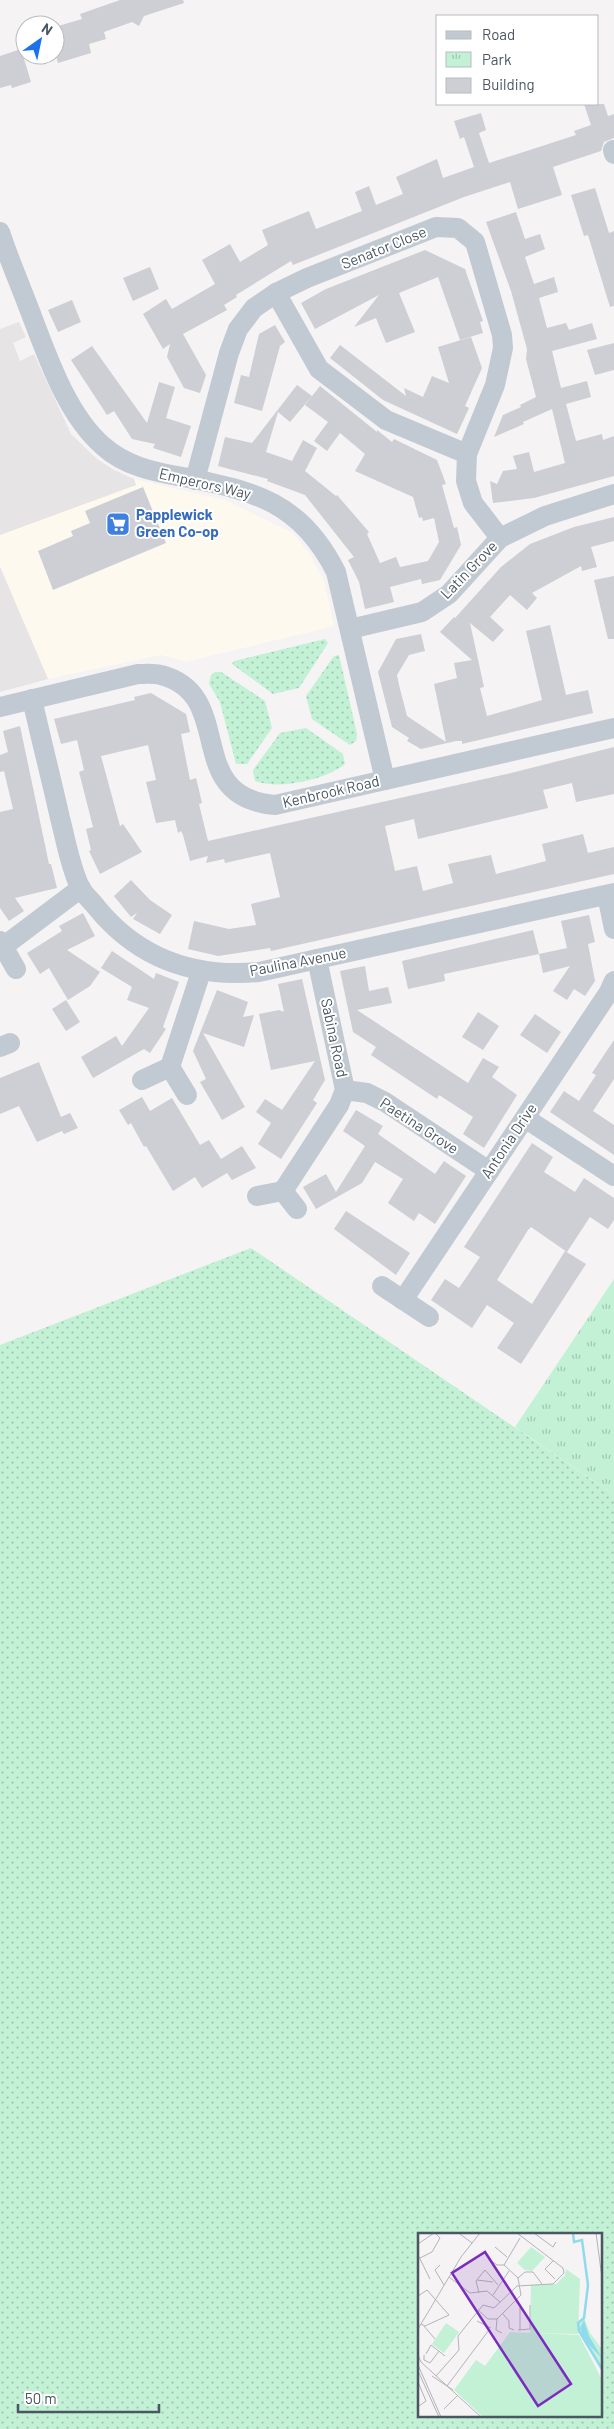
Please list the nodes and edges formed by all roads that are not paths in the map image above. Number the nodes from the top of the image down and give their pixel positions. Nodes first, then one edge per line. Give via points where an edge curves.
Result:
1 (0, 232) edge
2 (276, 293) junction
3 (467, 454) junction
4 (195, 480) junction
5 (614, 494) edge
6 (500, 538) junction
7 (350, 629) junction
8 (32, 699) junction
9 (0, 707) edge
10 (614, 728) edge
11 (386, 780) junction
12 (81, 888) junction
13 (610, 894) edge
14 (614, 930) edge
15 (2, 944) edge
16 (317, 959) junction
17 (16, 969) dead end
18 (201, 972) junction
19 (614, 981) edge
20 (170, 1067) junction
21 (142, 1080) dead end
22 (345, 1090) junction
23 (187, 1095) dead end
24 (525, 1118) junction
25 (489, 1171) junction
26 (614, 1176) edge
27 (283, 1190) junction
28 (258, 1196) dead end
29 (297, 1209) dead end
30 (382, 1286) dead end
31 (403, 1300) junction
32 (429, 1317) dead end

1 - 4 street, Emperors Way via 72,409 88,432 117,457 138,467
2 - 3 street via 319,369 386,420
2 - 3 street, Senator Close via 436,227 458,228 475,242 503,348 495,385
2 - 4 street, Senator Close via 254,308 238,329
3 - 6 street, Senator Close via 466,481 474,503
4 - 7 street, Emperors Way via 242,489 276,504 308,528 336,572
5 - 6 street, Latin Grove via 545,516
6 - 7 street, Latin Grove via 449,594 422,612
7 - 11 street, Emperors Way
8 - 9 street, Kenbrook Road
8 - 11 street, Kenbrook Road via 138,674 160,675 184,685 202,706 219,771 225,781 244,797 275,805
8 - 12 street, Paulina Avenue via 69,855
10 - 11 street, Kenbrook Road
12 - 15 street
12 - 18 street, Paulina Avenue via 113,927 142,949
13 - 14 street
13 - 16 street, Paulina Avenue
15 - 17 street
16 - 18 street, Paulina Avenue via 259,972
16 - 22 street, Sabina Road
18 - 20 street
19 - 24 street, Antonia Drive
20 - 21 street
20 - 23 street
22 - 25 street, Paetina Grove via 367,1093 385,1102
22 - 27 street, Sabina Road via 339,1105
24 - 25 street, Antonia Drive
24 - 26 street
25 - 31 street, Antonia Drive
27 - 28 street
27 - 29 street
30 - 31 street
31 - 32 street

